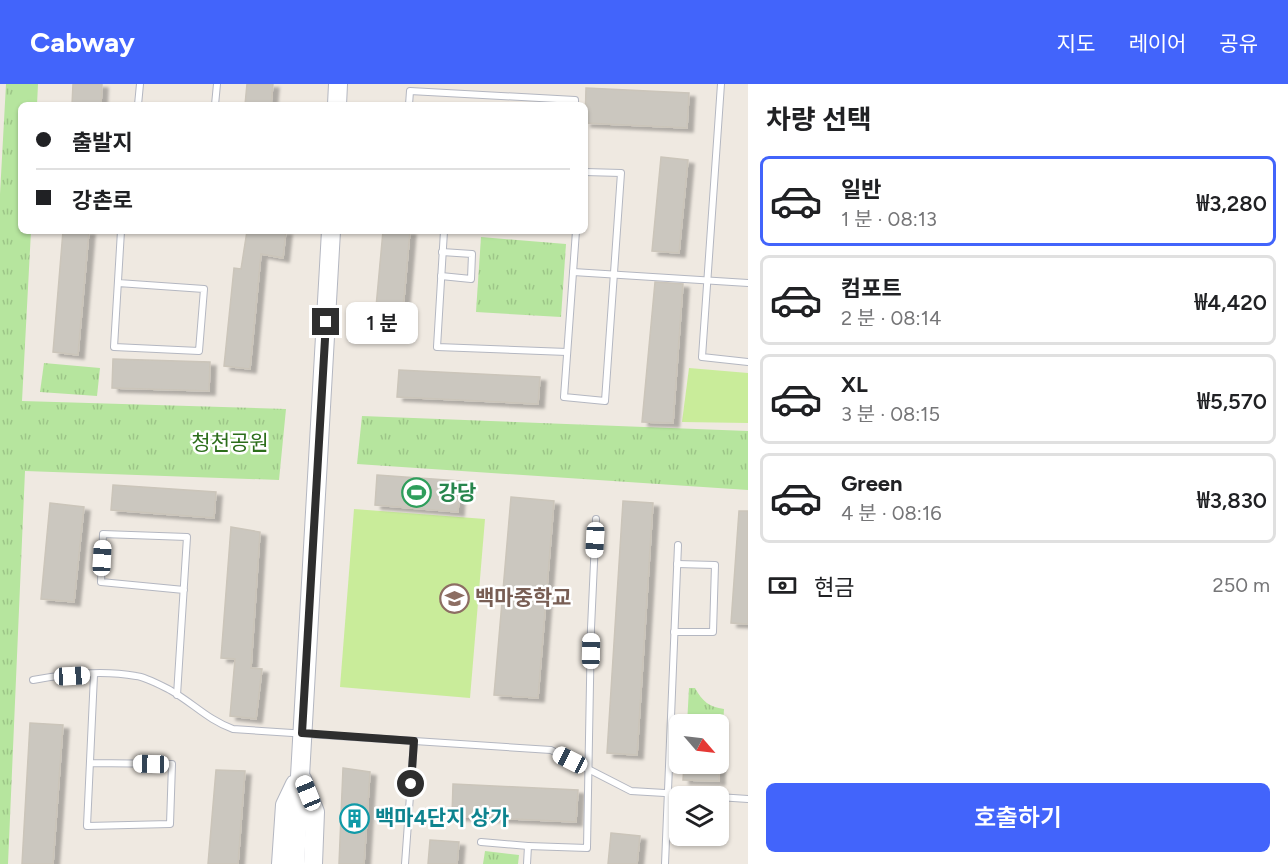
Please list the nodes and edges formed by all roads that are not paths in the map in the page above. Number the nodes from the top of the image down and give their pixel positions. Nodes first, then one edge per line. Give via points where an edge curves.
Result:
1 (140, 84) edge
2 (217, 84) edge
3 (338, 84) edge
4 (721, 84) edge
5 (138, 102) edge
6 (215, 102) edge
7 (337, 102) edge
8 (408, 102) edge
9 (575, 102) edge
10 (588, 172) edge
11 (121, 234) edge
12 (331, 234) edge
13 (444, 234) edge
14 (576, 234) edge
15 (442, 252) junction
16 (573, 272) junction
17 (614, 274) junction
18 (441, 276) junction
19 (708, 280) junction
20 (118, 283) junction
21 (748, 283) edge
22 (567, 352) junction
23 (748, 362) edge
24 (596, 519) dead end
25 (678, 545) dead end
26 (677, 564) junction
27 (184, 590) junction
28 (674, 632) junction
29 (94, 675) junction
30 (33, 680) dead end
31 (177, 695) junction
32 (302, 733) junction
33 (414, 741) junction
34 (91, 763) junction
35 (589, 770) junction
36 (300, 774) junction
37 (668, 793) junction
38 (729, 798) edge
39 (748, 799) edge
40 (482, 842) dead end
41 (528, 846) junction
42 (281, 864) edge
43 (295, 864) edge
44 (313, 864) edge
45 (405, 864) edge
46 (527, 864) edge
47 (665, 864) edge

1 - 5 lane
2 - 6 lane
3 - 7 main road
4 - 19 lane
8 - 9 lane via 410,91
10 - 17 lane via 621,173
11 - 20 lane
12 - 32 main road
13 - 15 lane
14 - 16 lane
15 - 18 lane
15 - 18 lane via 472,254 472,271 471,279
16 - 17 lane
16 - 22 lane
17 - 19 lane
17 - 22 lane via 605,401 564,397
18 - 22 lane via 436,347
19 - 21 lane
19 - 23 lane via 702,357
20 - 20 lane via 114,347 199,351 204,289
24 - 35 lane
25 - 26 lane
26 - 28 lane
26 - 28 lane via 715,566 713,632
27 - 27 lane via 187,537 103,534 101,582
27 - 31 lane
28 - 37 lane
29 - 30 lane
29 - 31 lane via 138,676
29 - 34 lane
31 - 32 lane via 217,723 233,729
32 - 33 lane
32 - 36 main road
33 - 35 lane via 551,750
33 - 45 lane
34 - 34 lane via 87,826 170,824 172,764
35 - 37 lane via 631,791
35 - 41 lane via 587,848
36 - 42 main road via 285,805
36 - 43 main road
36 - 44 main road via 315,812
37 - 47 lane
38 - 39 lane
40 - 41 lane
41 - 46 lane

